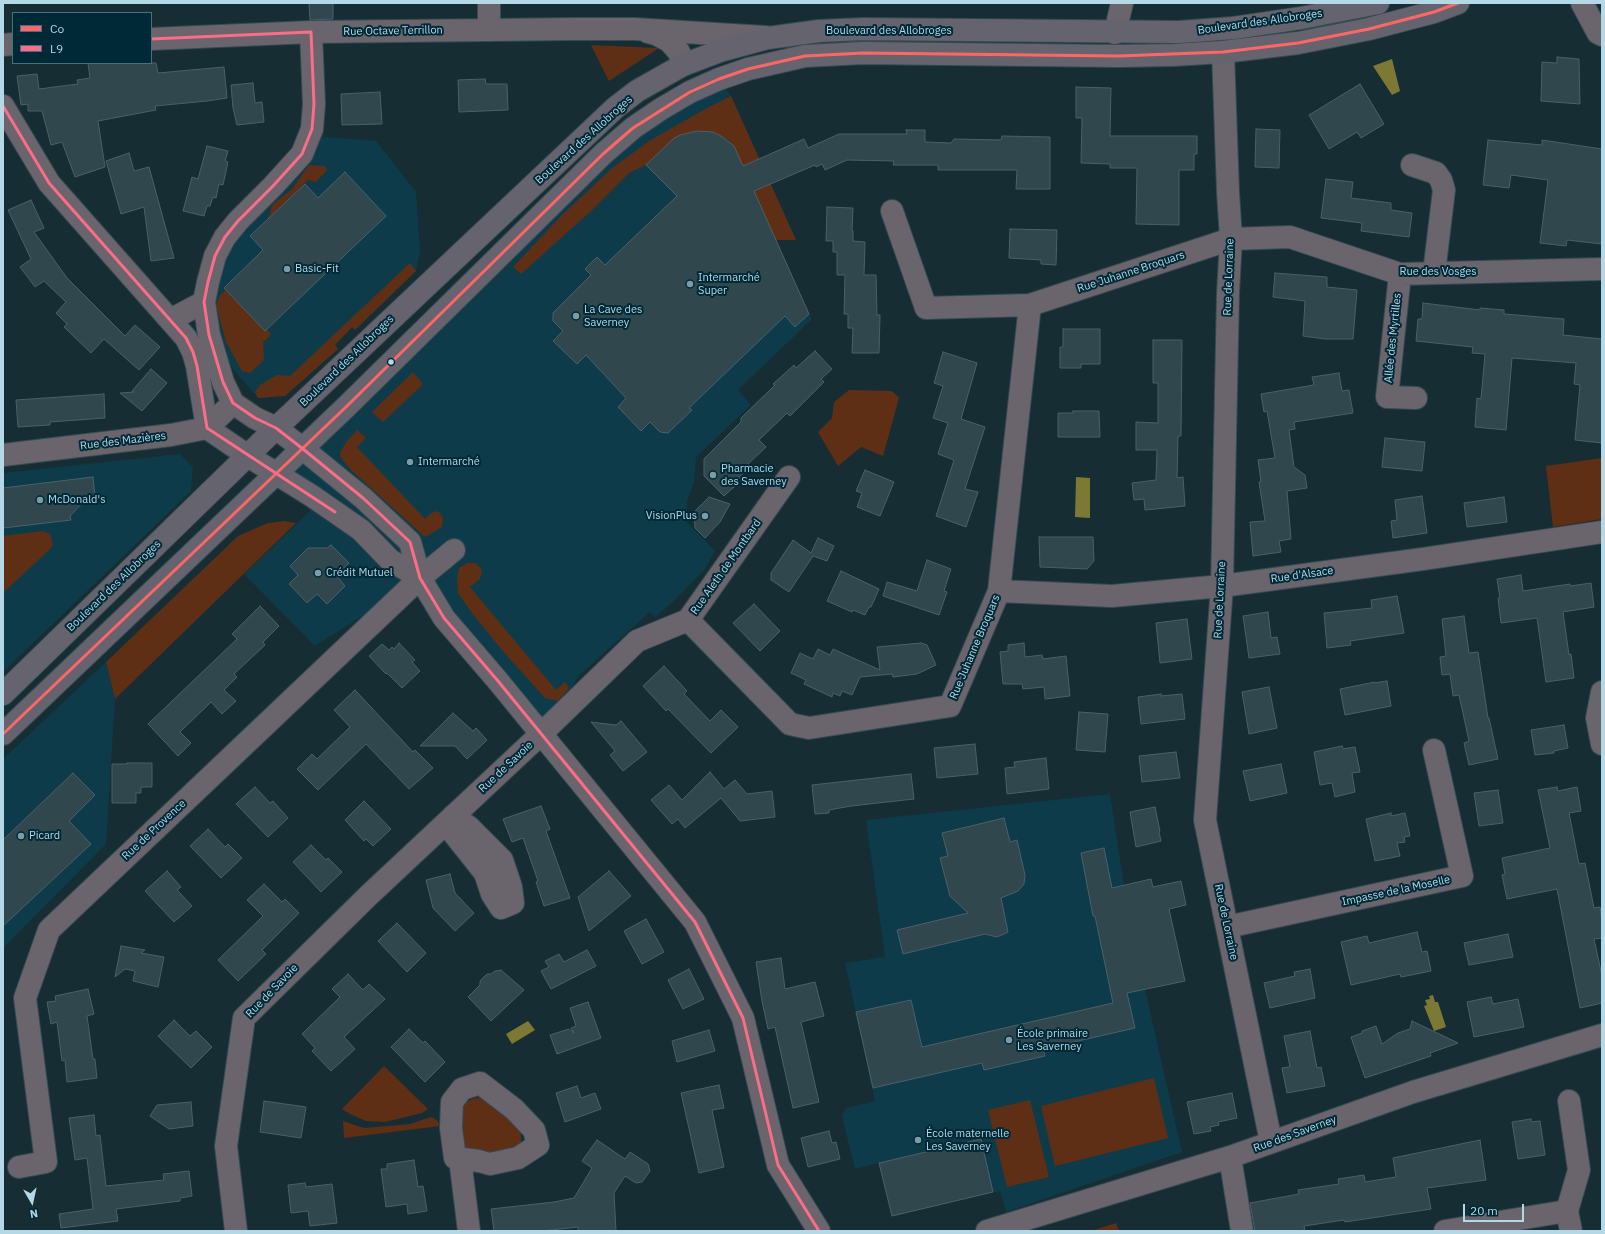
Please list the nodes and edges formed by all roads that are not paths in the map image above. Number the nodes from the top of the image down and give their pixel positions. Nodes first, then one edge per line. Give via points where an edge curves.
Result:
1 (489, 3) edge
2 (1122, 3) edge
3 (1378, 3) edge
4 (1458, 3) edge
5 (1582, 3) edge
6 (490, 29) junction
7 (635, 29) junction
8 (311, 32) junction
9 (1115, 32) junction
10 (1602, 35) edge
11 (768, 38) junction
12 (152, 39) edge
13 (1223, 52) junction
14 (683, 65) junction
15 (3, 106) edge
16 (1412, 165) dead end
17 (892, 211) dead end
18 (1231, 239) junction
19 (1602, 269) edge
20 (1434, 273) junction
21 (1400, 274) junction
22 (204, 302) junction
23 (1030, 306) junction
24 (170, 320) junction
25 (1416, 398) dead end
26 (233, 403) junction
27 (207, 428) junction
28 (276, 428) junction
29 (303, 449) junction
30 (3, 455) edge
31 (248, 456) junction
32 (276, 473) junction
33 (789, 477) dead end
34 (1602, 532) edge
35 (454, 550) dead end
36 (420, 578) junction
37 (1222, 586) junction
38 (999, 591) junction
39 (688, 620) junction
40 (1602, 692) edge
41 (3, 694) edge
42 (3, 734) edge
43 (541, 734) junction
44 (1602, 744) edge
45 (1434, 750) dead end
46 (1227, 927) junction
47 (1602, 1035) edge
48 (1569, 1101) dead end
49 (1271, 1142) junction
50 (1230, 1157) junction
51 (460, 1159) dead end
52 (19, 1167) dead end
53 (1569, 1221) edge
54 (236, 1231) edge
55 (469, 1231) edge
56 (819, 1231) edge
57 (987, 1231) edge
58 (1242, 1231) edge
59 (1445, 1231) edge

1 - 6 street
2 - 9 street
3 - 9 main road, Boulevard des Allobroges via 1233,28 1179,32
4 - 13 main road, Boulevard des Allobroges via 1369,29 1298,43
5 - 10 street via 1598,33
6 - 7 street, Rue Octave Terrillon
6 - 8 street, Rue Octave Terrillon
7 - 11 street, Rue Octave Terrillon
7 - 14 street, Rue Octave Terrillon via 656,34 669,41 678,52
8 - 12 street, Rue Octave Terrillon
8 - 22 street via 314,104 312,129 302,154 225,237 215,256
9 - 11 main road, Boulevard des Allobroges via 863,29 820,31
11 - 14 main road, Boulevard des Allobroges via 720,51
13 - 18 street, Rue de Lorraine
13 - 29 main road, Boulevard des Allobroges via 1119,56 836,54 805,56 775,62 719,79 661,109 633,128 603,154
14 - 28 main road, Boulevard des Allobroges via 637,91 615,108
15 - 24 street via 49,183
16 - 20 street via 1436,173 1444,190
17 - 23 street, Rue Juhanne Broquars via 926,308
18 - 21 street, Rue des Vosges via 1290,237
18 - 23 street, Rue Juhanne Broquars
18 - 37 street, Rue de Lorraine
19 - 20 street, Rue des Vosges
20 - 21 street, Rue des Vosges
21 - 25 street, Allée des Myrtilles via 1387,397
22 - 24 street
22 - 26 street via 209,335 223,382
23 - 38 street, Rue Juhanne Broquars
24 - 27 street via 186,338 193,352
26 - 27 street
26 - 28 street
27 - 30 street, Rue des Mazières via 171,435
27 - 31 street
28 - 29 street
28 - 31 main road, Boulevard des Allobroges
29 - 32 main road, Boulevard des Allobroges
29 - 36 street via 363,498 410,542
31 - 32 street
31 - 41 main road, Boulevard des Allobroges
32 - 36 street via 361,530 390,560
32 - 42 main road, Boulevard des Allobroges
33 - 39 street, Rue Aleth de Montbard
34 - 37 street, Rue d'Alsace
35 - 36 street, Rue de Provence
36 - 43 street via 444,618
36 - 52 street, Rue de Provence via 49,930 25,998 46,1162
37 - 38 street, Rue d'Alsace via 1112,596
37 - 46 street, Rue de Lorraine via 1205,820
38 - 39 street, Rue Juhanne Broquars via 950,706 810,728 790,724 782,718
39 - 43 street, Rue Aleth de Montbard via 637,641
40 - 44 street via 1597,718
43 - 54 street, Rue de Savoie via 351,912 244,1018 226,1146
43 - 56 street via 695,922 743,1018 778,1165
45 - 46 street, Impasse de la Moselle via 1462,876
46 - 49 street, Rue de Lorraine
47 - 49 street, Rue des Saverney via 1413,1092
48 - 53 street via 1579,1170
49 - 50 street, Rue des Saverney
50 - 57 street, Rue des Saverney
50 - 58 street
51 - 55 street
53 - 59 street

